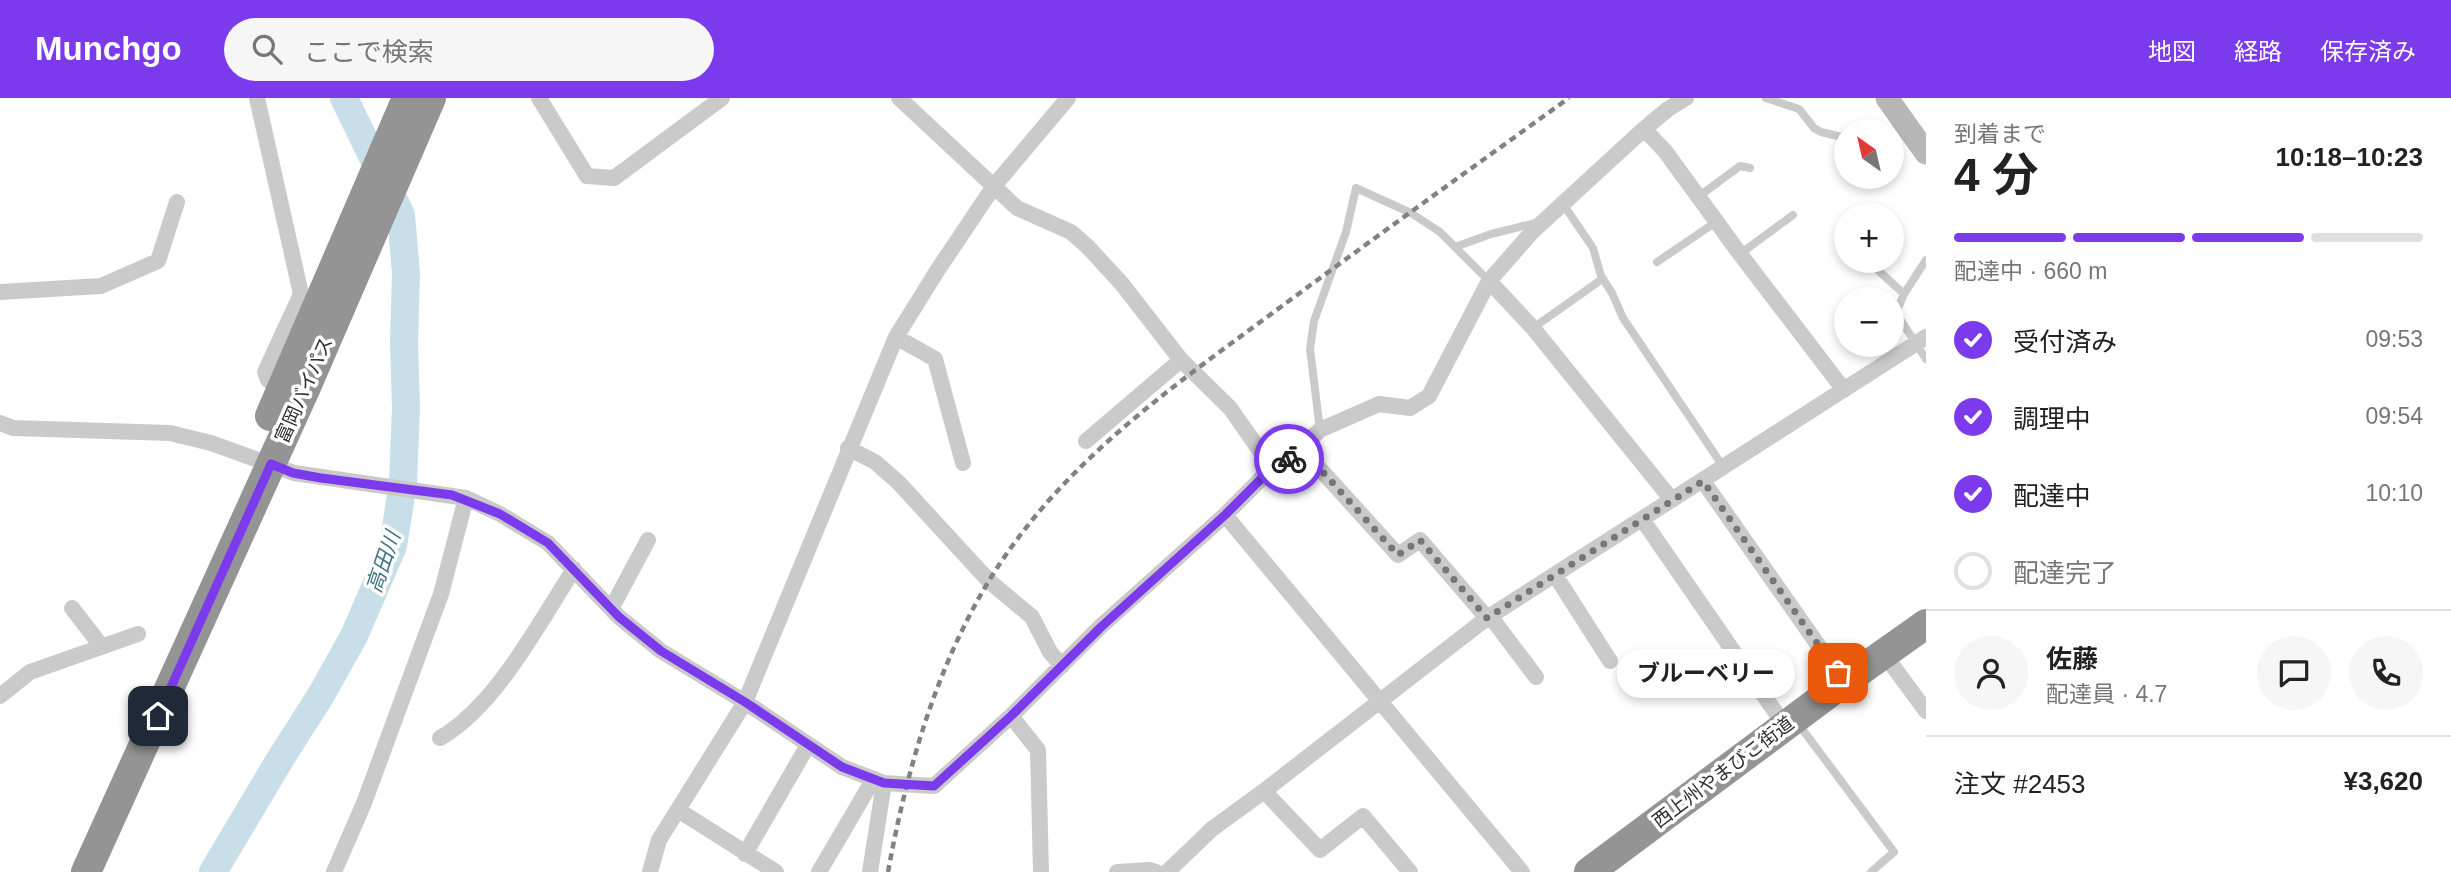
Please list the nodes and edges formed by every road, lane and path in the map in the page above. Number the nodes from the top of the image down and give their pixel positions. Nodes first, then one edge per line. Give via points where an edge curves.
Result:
1 (257, 98) edge
2 (539, 98) edge
3 (722, 98) edge
4 (899, 98) edge
5 (1068, 98) edge
6 (1686, 98) edge
7 (1766, 98) edge
8 (1887, 98) edge
9 (414, 99) edge
10 (1644, 130) junction
11 (1834, 135) edge
12 (1926, 153) edge
13 (1750, 168) dead end
14 (994, 186) junction
15 (1698, 197) junction
16 (177, 202) dead end
17 (1563, 204) junction
18 (1793, 215) dead end
19 (1545, 221) junction
20 (1716, 222) junction
21 (1455, 247) junction
22 (1740, 254) junction
23 (1926, 260) edge
24 (1657, 262) dead end
25 (1881, 273) edge
26 (1489, 281) junction
27 (1598, 282) dead end
28 (1896, 287) edge
29 (0, 292) edge
30 (1904, 294) edge
31 (1904, 322) edge
32 (1533, 328) junction
33 (896, 337) junction
34 (1921, 340) edge
35 (1926, 359) edge
36 (1181, 360) junction
37 (291, 385) junction
38 (1843, 390) junction
39 (0, 423) edge
40 (1320, 430) junction
41 (1086, 441) dead end
42 (848, 448) junction
43 (1301, 448) junction
44 (261, 460) junction
45 (964, 463) dead end
46 (1272, 468) junction
47 (1724, 468) junction
48 (1703, 481) junction
49 (459, 497) junction
50 (1672, 500) junction
51 (1225, 515) junction
52 (1642, 519) junction
53 (648, 540) dead end
54 (573, 569) junction
55 (1555, 575) junction
56 (72, 608) dead end
57 (611, 609) junction
58 (1489, 617) junction
59 (1926, 624) edge
60 (138, 634) dead end
61 (102, 647) junction
62 (1884, 654) junction
63 (1610, 660) dead end
64 (1062, 666) junction
65 (1536, 677) dead end
66 (1844, 682) junction
67 (0, 696) edge
68 (1380, 701) junction
69 (745, 702) junction
70 (1926, 711) edge
71 (1011, 716) junction
72 (1790, 722) junction
73 (440, 738) dead end
74 (808, 745) junction
75 (879, 781) junction
76 (1264, 791) junction
77 (678, 810) junction
78 (745, 854) junction
79 (1127, 871) edge
80 (66, 872) edge
81 (86, 872) edge
82 (334, 872) edge
83 (650, 872) edge
84 (776, 872) edge
85 (818, 872) edge
86 (870, 872) edge
87 (1041, 872) edge
88 (1156, 872) edge
89 (1167, 872) edge
90 (1410, 872) edge
91 (1522, 872) edge
92 (1589, 872) edge
93 (1871, 872) edge

1 - 37 street via 301,294 265,372 268,380
2 - 3 street via 587,176 614,178
4 - 14 street
5 - 14 street
6 - 10 street
7 - 11 lane via 1799,109 1814,128
8 - 12 main road
9 - 37 highway, 富岡バイパス
9 - 37 highway, 富岡バイパス via 414,136
10 - 15 street
10 - 17 street
13 - 15 lane via 1740,166
14 - 33 street
14 - 36 street via 1017,208 1071,232 1122,284
15 - 20 street
16 - 29 street via 158,261 101,286
17 - 19 street
17 - 47 lane via 1593,248 1601,276 1623,318
18 - 22 lane
19 - 21 lane
19 - 26 street
20 - 22 street
20 - 24 lane
21 - 26 lane
21 - 40 lane via 1410,213 1356,188 1346,232 1314,321 1310,349
22 - 38 street
23 - 30 lane
25 - 28 lane
26 - 32 street
26 - 40 street via 1429,396 1409,408 1379,404
27 - 32 lane
31 - 34 lane
32 - 50 street
33 - 42 street
33 - 45 street via 935,359
34 - 35 lane
34 - 38 street
36 - 41 street
36 - 46 street via 1230,408
37 - 44 highway, 富岡バイパス
38 - 47 street
39 - 44 street via 13,428 170,433
40 - 43 street
42 - 64 street via 875,462 898,482 989,582 1032,617
42 - 69 street
43 - 46 street
43 - 58 street via 1398,555 1420,540
44 - 49 street via 293,473
44 - 80 highway, 富岡バイパス
44 - 81 highway, 富岡バイパス
46 - 51 street
47 - 48 street
48 - 50 street
48 - 66 street
49 - 54 street via 500,514 548,543
49 - 82 street via 441,594
50 - 52 street
51 - 64 street
51 - 68 street
52 - 55 street
52 - 72 street
53 - 57 street
54 - 57 street
54 - 73 street via 504,677 457,729
55 - 58 street
55 - 63 street
56 - 61 street
57 - 69 street via 661,651
58 - 65 street
58 - 68 street
59 - 62 highway, 西上州やまびこ街道
60 - 61 street
61 - 67 street via 30,672
62 - 66 highway, 西上州やまびこ街道
62 - 70 street
64 - 71 street
66 - 72 highway, 西上州やまびこ街道
68 - 76 street
68 - 91 street
69 - 74 street
69 - 77 street
71 - 75 street via 934,786
71 - 87 street via 1038,750
72 - 92 highway, 西上州やまびこ街道
72 - 93 lane via 1894,852
74 - 75 street via 842,767
74 - 78 street
75 - 85 street
75 - 86 street
76 - 89 street via 1212,829
76 - 90 street via 1320,850 1363,816
77 - 78 street
77 - 83 street via 660,840
78 - 84 street
79 - 88 street

